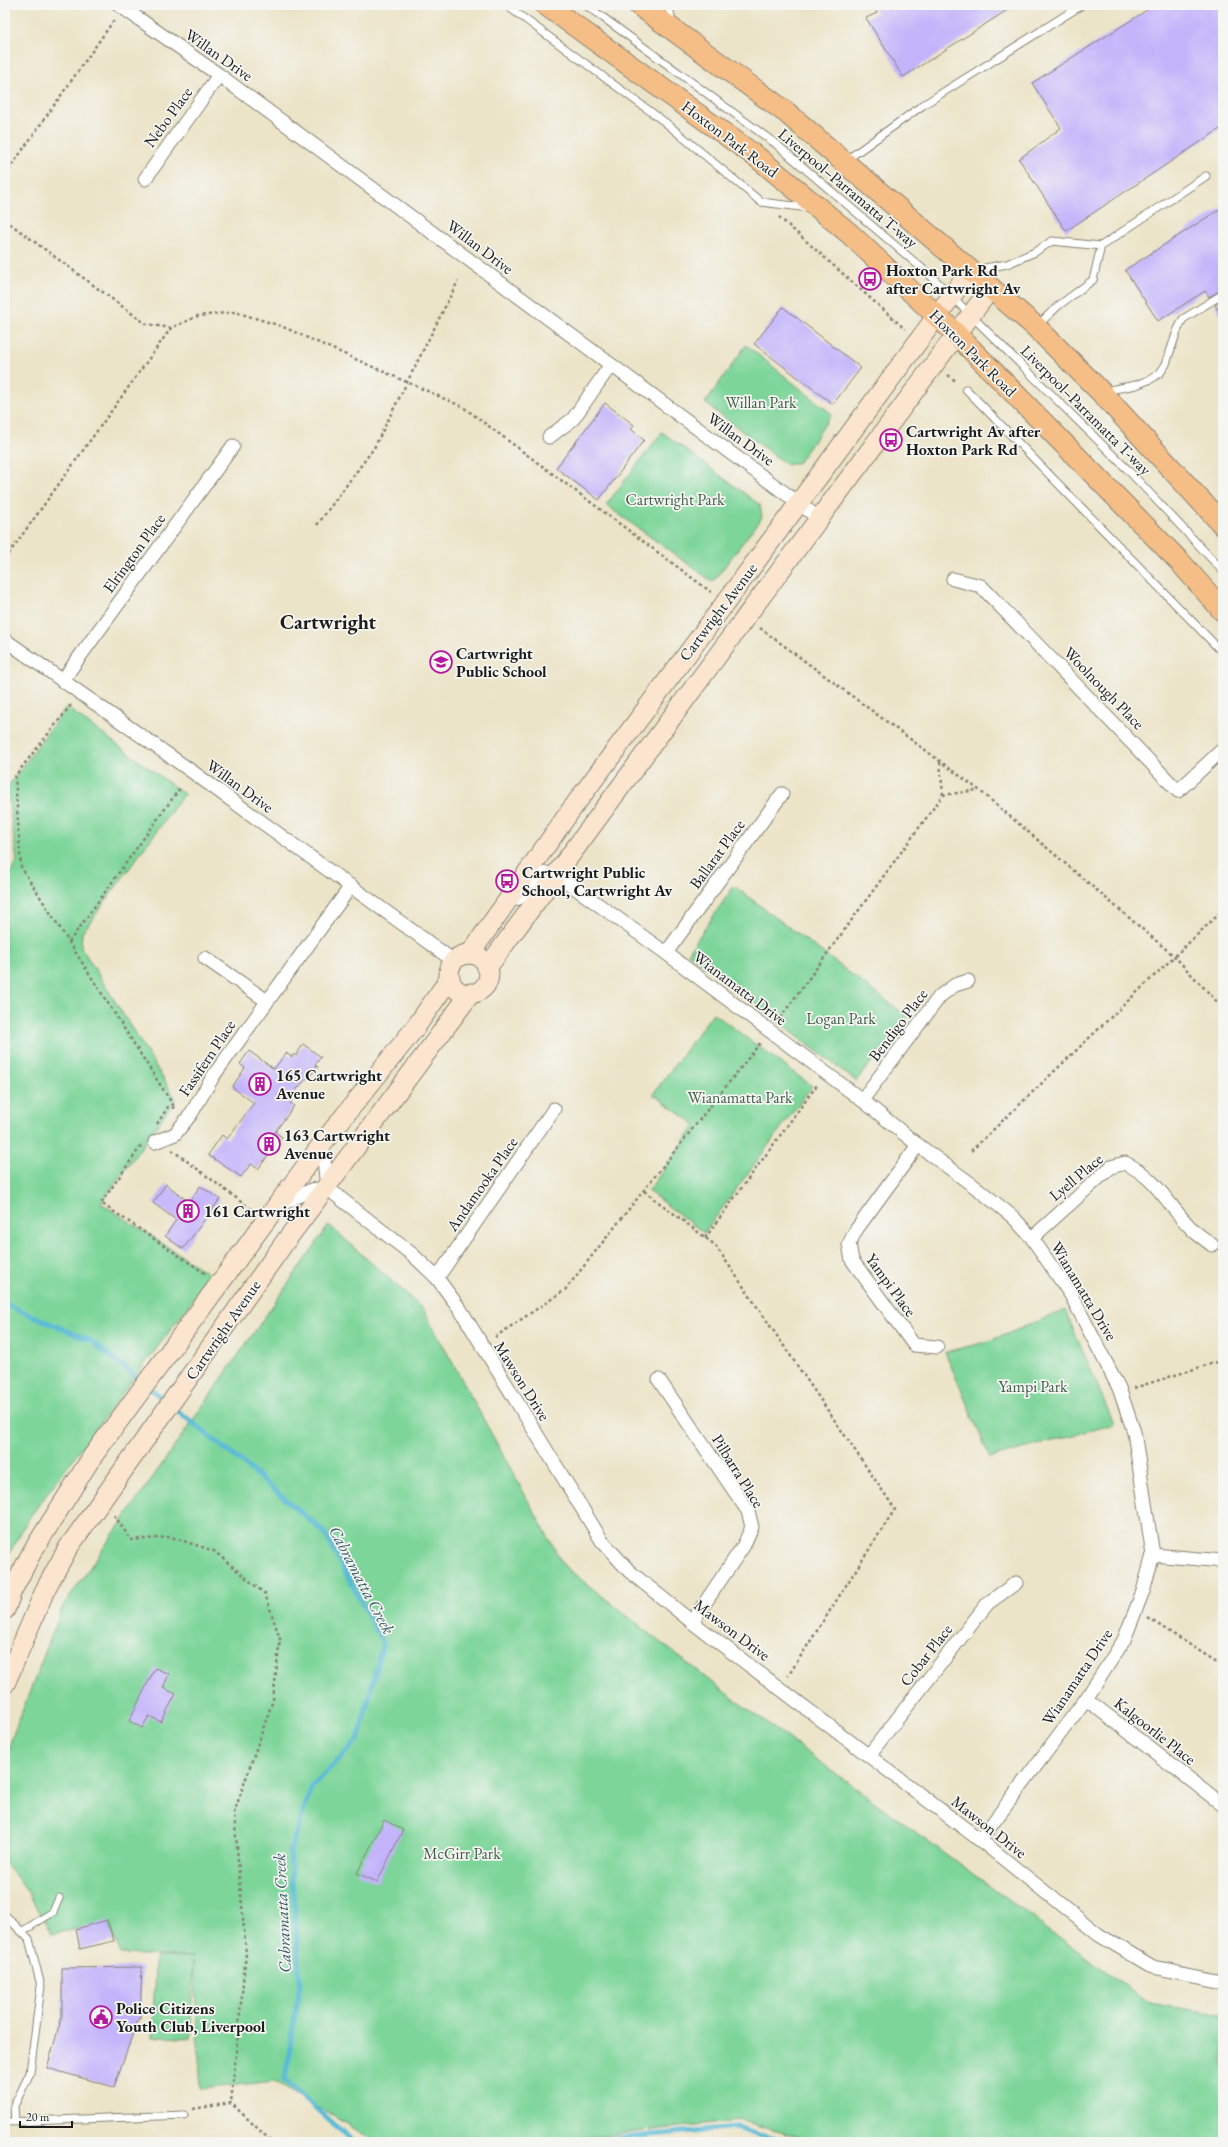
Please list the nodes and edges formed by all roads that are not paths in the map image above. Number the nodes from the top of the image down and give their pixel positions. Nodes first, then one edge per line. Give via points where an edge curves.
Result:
1 (506, 5) edge
2 (546, 5) edge
3 (586, 5) edge
4 (639, 5) edge
5 (668, 5) edge
6 (1082, 5) edge
7 (121, 6) edge
8 (675, 31) junction
9 (219, 75) junction
10 (844, 163) junction
11 (1206, 176) dead end
12 (145, 179) dead end
13 (821, 210) junction
14 (1101, 246) junction
15 (970, 271) junction
16 (991, 288) junction
17 (1223, 294) edge
18 (950, 295) junction
19 (971, 314) junction
20 (936, 316) junction
21 (1036, 327) junction
22 (956, 334) junction
23 (610, 366) junction
24 (966, 389) dead end
25 (1100, 391) junction
26 (549, 437) dead end
27 (233, 446) dead end
28 (799, 503) junction
29 (820, 519) junction
30 (1223, 525) edge
31 (1223, 571) edge
32 (953, 579) dead end
33 (1223, 611) edge
34 (7, 646) edge
35 (1223, 653) edge
36 (62, 681) junction
37 (1223, 749) edge
38 (782, 794) dead end
39 (557, 875) junction
40 (351, 886) junction
41 (508, 901) junction
42 (666, 953) junction
43 (205, 958) dead end
44 (458, 964) junction
45 (488, 968) junction
46 (968, 981) dead end
47 (471, 993) junction
48 (266, 1001) junction
49 (862, 1100) junction
50 (554, 1109) dead end
51 (325, 1140) junction
52 (152, 1142) road end
53 (918, 1145) junction
54 (326, 1188) junction
55 (278, 1206) junction
56 (1032, 1238) junction
57 (1212, 1245) dead end
58 (437, 1278) junction
59 (937, 1347) dead end
60 (659, 1380) dead end
61 (1153, 1555) junction
62 (1223, 1561) edge
63 (1016, 1583) dead end
64 (5, 1610) edge
65 (692, 1622) junction
66 (5, 1684) edge
67 (1086, 1699) junction
68 (868, 1755) junction
69 (1223, 1805) edge
70 (980, 1840) junction
71 (59, 1898) dead end
72 (5, 1915) edge
73 (23, 1931) junction
74 (1223, 1981) edge
75 (184, 2115) road end
76 (5, 2122) edge
77 (15, 2122) junction

1 - 13 lane via 666,123 761,202
2 - 13 main road, Hoxton Park Road via 758,158
3 - 18 lane, Liverpool–Parramatta T-way via 776,144
4 - 8 main road
5 - 8 lane
6 - 10 lane via 923,105
7 - 9 street, Willan Drive
8 - 10 main road via 787,113
9 - 12 street, Nebo Place
9 - 23 street, Willan Drive
10 - 15 main road
11 - 14 lane
13 - 20 main road, Hoxton Park Road via 850,234
14 - 15 lane via 1052,241 1035,252 1007,264
14 - 21 lane via 1093,280 1058,306
15 - 16 main road
15 - 18 street, Cartwright Avenue
16 - 19 street, Cartwright Avenue
16 - 21 main road
17 - 25 lane via 1183,319 1160,373 1136,385
18 - 19 lane, Liverpool–Parramatta T-way
18 - 20 street, Cartwright Avenue
19 - 22 street, Cartwright Avenue
19 - 31 lane, Liverpool–Parramatta T-way via 1127,469
20 - 22 main road, Hoxton Park Road
20 - 28 street, Cartwright Avenue
21 - 25 main road
22 - 29 street, Cartwright Avenue
22 - 33 main road, Hoxton Park Road via 1180,562
23 - 26 street via 573,419
23 - 28 street, Willan Drive
24 - 35 lane
25 - 30 main road
27 - 36 street, Elrington Place
28 - 29 street, Willan Drive
28 - 41 street, Cartwright Avenue, bridge via 734,591 717,602
29 - 39 street, Cartwright Avenue via 749,620
32 - 37 street, Woolnough Place via 981,586 1178,791
34 - 36 street, Willan Drive
36 - 40 street, Willan Drive
38 - 42 street, Ballarat Place
39 - 41 street via 541,875 518,898
39 - 42 street, Wianamatta Drive
39 - 45 street, Cartwright Avenue
40 - 44 street, Willan Drive
40 - 48 street, Fassifern Place
41 - 44 street, Cartwright Avenue
42 - 49 street, Wianamatta Drive
43 - 48 street
44 - 45 street via 482,959
44 - 47 street via 454,987 459,991
44 - 51 street, Cartwright Avenue via 415,1028
45 - 47 street via 486,984 481,990
46 - 49 street, Bendigo Place via 955,985 940,996
47 - 54 street, Cartwright Avenue
48 - 52 street, Fassifern Place via 175,1134
49 - 53 street, Wianamatta Drive
50 - 58 street, Andamooka Place
51 - 54 street via 323,1149
51 - 55 street, Cartwright Avenue
53 - 56 street, Wianamatta Drive via 978,1189 1013,1218
53 - 59 street, Yampi Place via 856,1230 849,1244 852,1260 914,1346
54 - 55 street via 311,1190
54 - 58 street, Mawson Drive via 414,1255
54 - 66 street, Cartwright Avenue via 68,1548 46,1588
55 - 64 street, Cartwright Avenue via 210,1286 92,1457 32,1552
56 - 57 street, Lyell Place via 1111,1167 1125,1163 1140,1169 1163,1193 1190,1228
56 - 61 street, Wianamatta Drive via 1071,1295 1120,1393 1134,1432
58 - 65 street, Mawson Drive via 460,1309 602,1541 629,1571
60 - 65 street, Pilbarra Place via 748,1511 752,1527 744,1544
61 - 62 street
61 - 67 street, Wianamatta Drive via 1124,1640
63 - 68 street, Cobar Place via 988,1603
65 - 68 street, Mawson Drive
67 - 69 street, Kalgoorlie Place
67 - 70 street, Wianamatta Drive
68 - 70 street, Mawson Drive
70 - 74 street, Mawson Drive via 1099,1935 1153,1967
71 - 73 lane via 53,1912
72 - 73 lane
73 - 77 lane via 29,1939 41,1986 30,2073 14,2106
75 - 77 lane
76 - 77 lane

